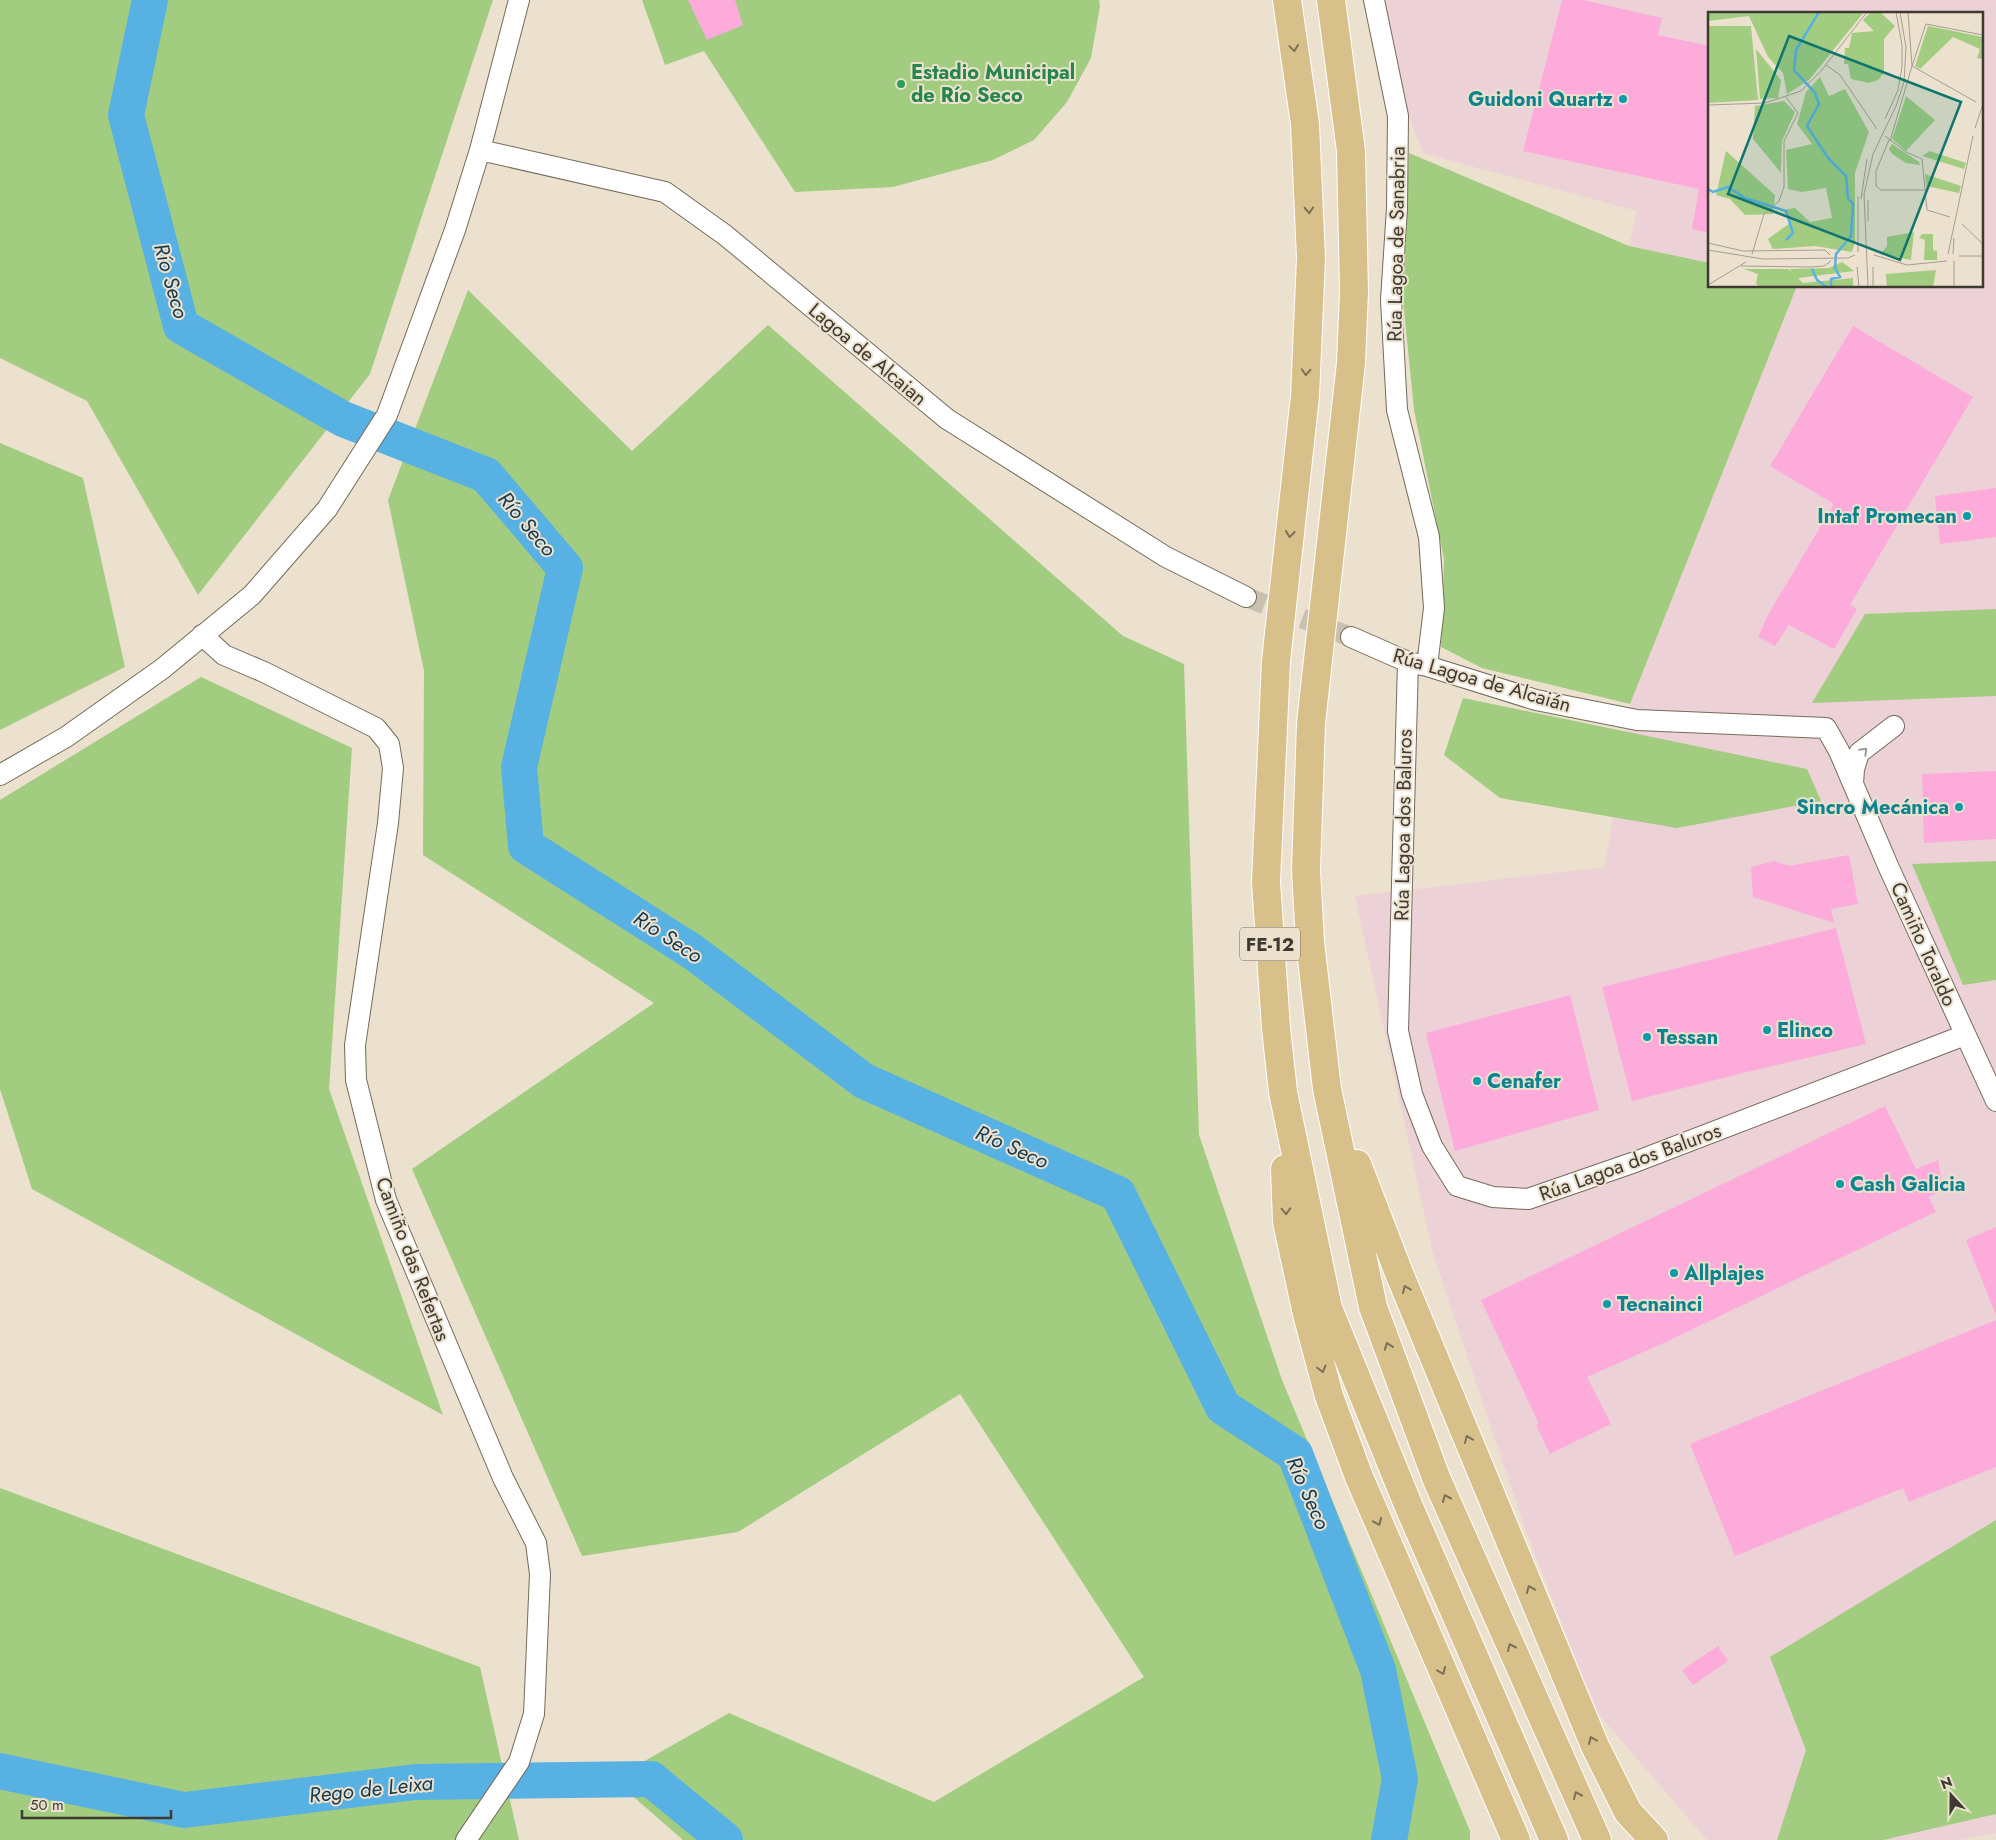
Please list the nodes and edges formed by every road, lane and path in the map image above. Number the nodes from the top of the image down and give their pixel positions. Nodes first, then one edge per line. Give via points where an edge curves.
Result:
1 (519, 0) edge
2 (1287, 0) edge
3 (1331, 0) edge
4 (1374, 0) edge
5 (480, 150) junction
6 (1246, 597) tunnel mouth
7 (202, 635) junction
8 (1351, 638) tunnel mouth
9 (1408, 662) junction
10 (1427, 666) junction
11 (1894, 726) dead end
12 (1826, 728) joint
13 (0, 775) edge
14 (1853, 786) junction
15 (1965, 1035) junction
16 (1328, 1089) junction
17 (1283, 1092) junction
18 (1996, 1101) edge
19 (466, 1840) edge
20 (1516, 1840) edge
21 (1554, 1840) edge
22 (1597, 1840) edge
23 (1654, 1840) edge

1 - 5 street
2 -> 17 highway, FE-12 via 1305,124 1311,258 1305,396 1276,661 1266,882
3 - 16 highway, FE-12 via 1351,151 1354,292 1351,363 1311,733 1306,870
4 - 10 street, Rúa Lagoa de Sanabria via 1398,116 1391,300 1397,410 1429,537 1434,608
5 - 6 street, Lagoa de Alcaian via 665,192 725,235 947,419 1166,557
5 - 7 street via 455,230 387,415 328,509 252,595
7 - 13 street via 162,669 66,737
7 - 19 street, Camiño das Refertas via 224,656 264,672 376,728 389,744 393,768 388,823 355,1045 356,1080 386,1200 503,1478 536,1543 540,1574 534,1714 519,1762
8 - 9 street, Rúa Lagoa de Alcaián
9 - 10 street, Rúa Lagoa de Alcaián
9 - 15 street, Rúa Lagoa dos Baluros via 1398,1031 1412,1094 1432,1146 1457,1186 1493,1197 1528,1199 1635,1162
10 - 12 street, Rúa Lagoa de Alcaián via 1536,700 1637,720
14 -> 11 street via 1859,752
12 - 14 street, Camiño Toraldo
14 - 15 street, Camiño Toraldo
15 - 18 street, Camiño Toraldo
22 -> 16 highway, FE-12 via 1437,1480 1373,1307
23 -> 16 highway via 1628,1812 1595,1746 1399,1273
17 -> 20 highway via 1287,1222 1329,1396 1359,1477
17 - 21 highway, FE-12 via 1328,1308 1409,1507

